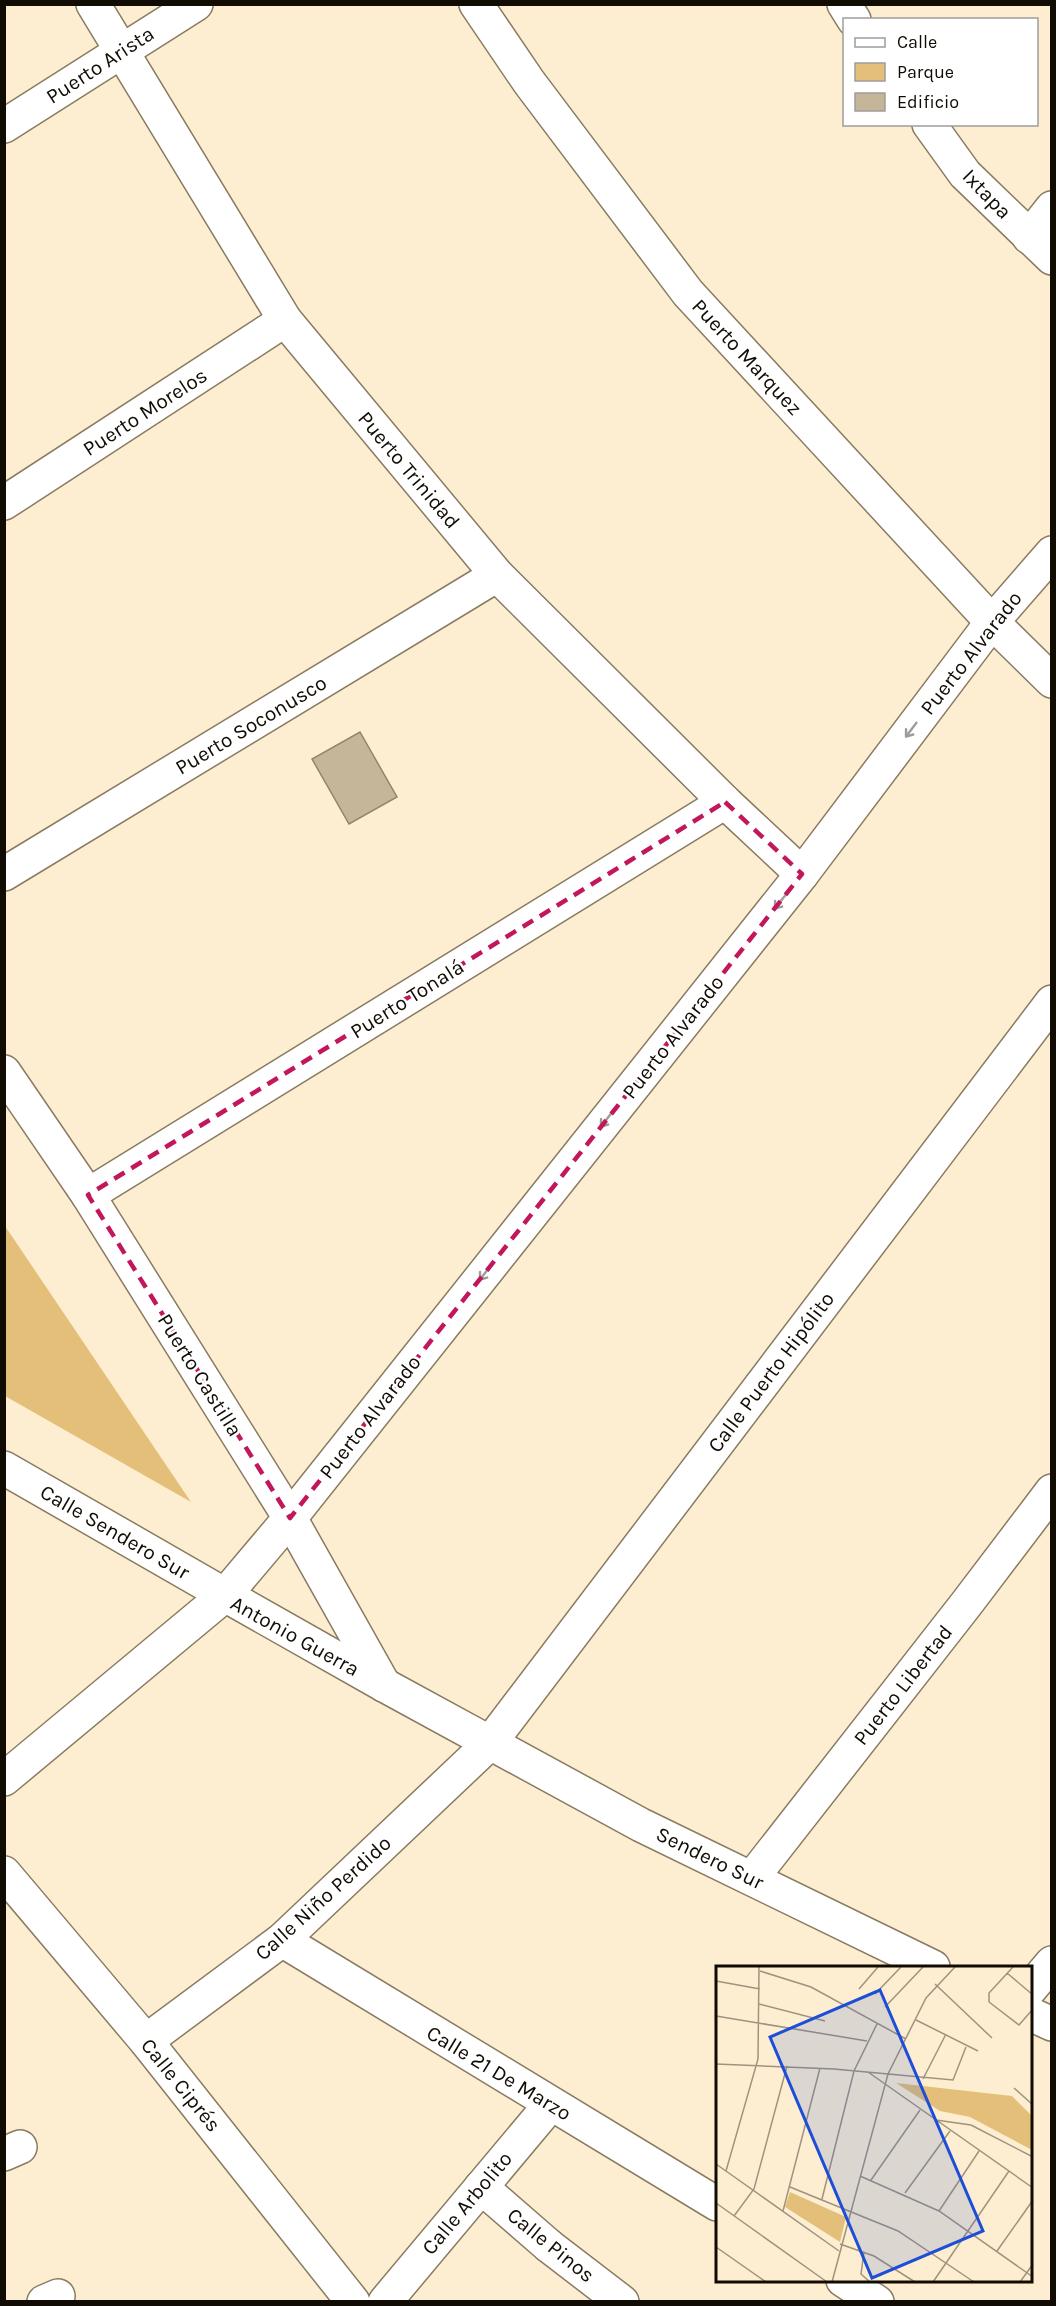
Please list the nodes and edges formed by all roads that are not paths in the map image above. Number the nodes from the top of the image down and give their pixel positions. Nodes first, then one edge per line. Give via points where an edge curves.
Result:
1 (93, 4) edge
2 (196, 4) edge
3 (476, 4) edge
4 (844, 4) edge
5 (853, 18) edge
6 (122, 51) junction
7 (4, 126) edge
8 (930, 126) edge
9 (1052, 208) edge
10 (1040, 248) edge
11 (285, 320) junction
12 (4, 503) edge
13 (1052, 553) edge
14 (497, 575) junction
15 (992, 622) junction
16 (1052, 681) edge
17 (725, 802) junction
18 (4, 874) edge
19 (802, 874) junction
20 (1052, 1002) edge
21 (4, 1072) edge
22 (88, 1195) junction
23 (4, 1468) edge
24 (1052, 1491) edge
25 (290, 1518) junction
26 (225, 1595) junction
27 (384, 1685) junction
28 (490, 1743) junction
29 (4, 1779) edge
30 (4, 1873) edge
31 (752, 1878) junction
32 (282, 1940) junction
33 (1052, 1962) edge
34 (931, 1966) edge
35 (1032, 1987) edge
36 (1032, 2015) edge
37 (1052, 2024) edge
38 (146, 2041) junction
39 (550, 2105) junction
40 (481, 2187) junction
41 (716, 2203) edge
42 (846, 2282) edge
43 (353, 2301) edge
44 (384, 2301) edge
45 (622, 2301) edge
46 (877, 2301) edge

1 - 6 street, Puerto Trinidad
2 - 6 street, Puerto Arista
3 - 15 street, Puerto Marquez via 529,82 688,293
4 - 5 street
6 - 7 street, Puerto Arista
6 - 11 street, Puerto Trinidad
8 - 10 street, Ixtapa via 965,174
9 - 10 street
11 - 12 street, Puerto Morelos
11 - 14 street, Puerto Trinidad
13 - 15 street, Puerto Alvarado
14 - 17 street, Puerto Trinidad
14 - 18 street, Puerto Soconusco
15 - 16 street, Puerto Marquez
15 -> 19 street, Puerto Alvarado
17 - 19 street, Puerto Trinidad
17 - 22 street, Puerto Tonalá
19 -> 25 street, Puerto Alvarado
20 - 28 street, Calle Puerto Hipólito
21 - 22 street, Puerto Castilla
22 - 25 street, Puerto Castilla
23 - 26 street, Calle Sendero Sur
24 - 31 street, Puerto Libertad
25 - 26 street, Puerto Alvarado
25 - 27 street, Puerto Castilla
26 - 27 street, Antonio Guerra
26 - 29 street, Antonio Guerra
27 - 28 street, Antonio Guerra
28 - 31 street, Sendero Sur
28 - 32 street, Calle Niño Perdido
30 - 38 street, Calle Ciprés
31 - 34 street, Sendero Sur
32 - 38 street, Calle Niño Perdido
32 - 39 street, Calle 21 De Marzo
33 - 35 street
36 - 37 street
38 - 43 street, Calle Ciprés
39 - 40 street, Calle Arbolito
39 - 41 street, Calle 21 De Marzo
40 - 44 street, Calle Arbolito
40 - 45 street, Calle Pinos via 549,2246
42 - 46 street

